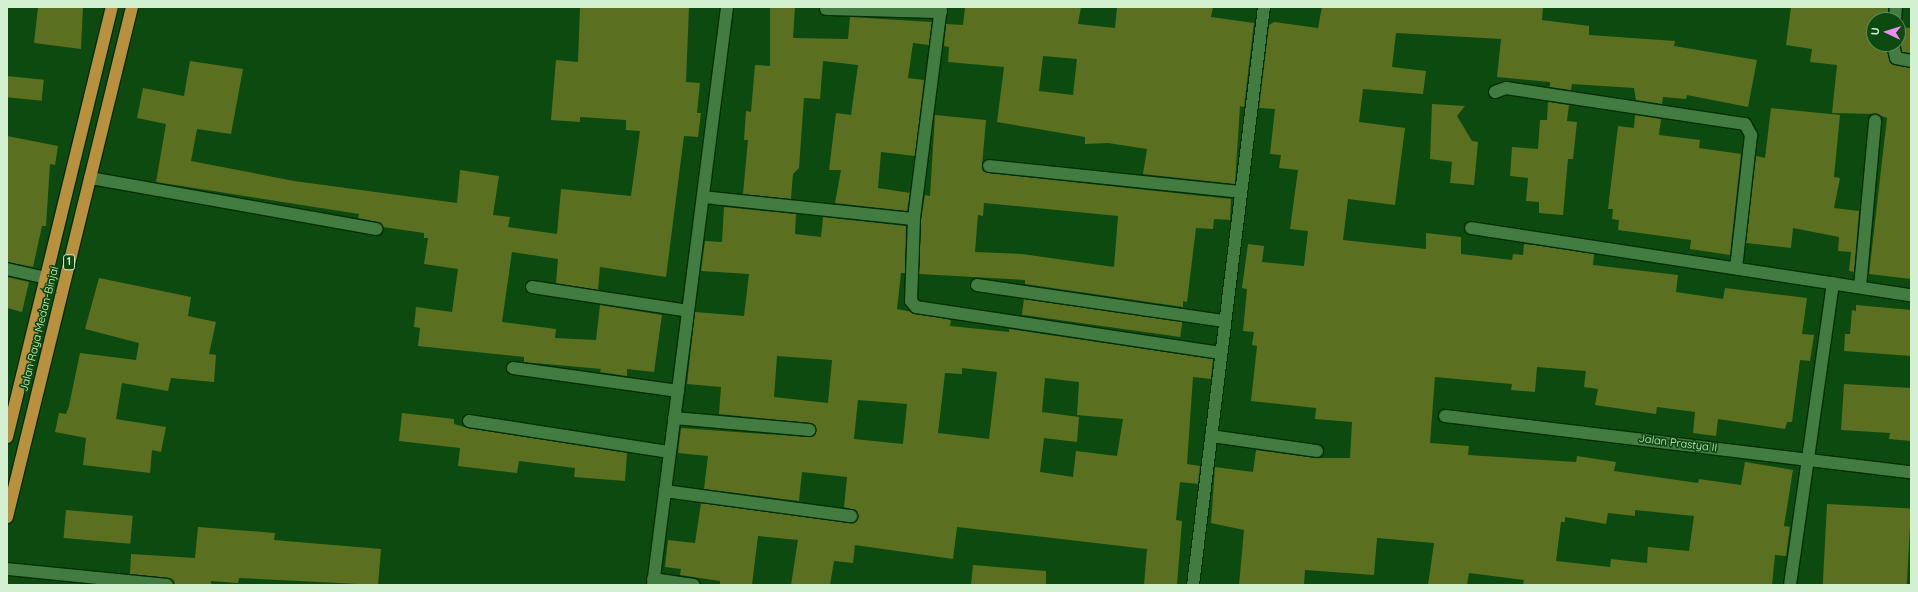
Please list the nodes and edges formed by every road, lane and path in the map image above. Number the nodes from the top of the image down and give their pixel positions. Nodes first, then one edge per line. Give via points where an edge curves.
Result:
1 (112, 7) edge
2 (132, 7) edge
3 (727, 7) edge
4 (1264, 7) edge
5 (826, 9) dead end
6 (941, 10) edge
7 (1895, 52) edge
8 (1911, 61) edge
9 (1495, 92) dead end
10 (1875, 121) dead end
11 (989, 166) dead end
12 (90, 178) junction
13 (1241, 192) junction
14 (703, 197) junction
15 (914, 219) junction
16 (1472, 228) dead end
17 (376, 229) dead end
18 (7, 268) edge
19 (1736, 268) junction
20 (45, 278) junction
21 (1833, 283) junction
22 (978, 285) dead end
23 (532, 287) dead end
24 (1860, 287) junction
25 (1911, 295) edge
26 (688, 311) junction
27 (1224, 321) junction
28 (1221, 353) junction
29 (513, 368) dead end
30 (678, 391) junction
31 (1445, 416) dead end
32 (674, 418) junction
33 (469, 421) dead end
34 (809, 430) dead end
35 (1211, 436) junction
36 (7, 437) edge
37 (1317, 451) dead end
38 (670, 452) junction
39 (1808, 458) junction
40 (1911, 472) edge
41 (665, 491) junction
42 (851, 516) dead end
43 (7, 517) edge
44 (7, 569) edge
45 (653, 582) edge
46 (167, 585) edge
47 (694, 585) edge
48 (1193, 585) edge
49 (1790, 585) edge

1 - 20 highway, Jalan Raya Medan-Binjai / 1
2 - 12 highway, Jalan Raya Medan-Binjai / 1
3 - 14 street
4 - 13 street
5 - 6 street
6 - 15 street
7 - 8 street via 1896,58
9 - 19 street via 1506,88 1745,124 1751,135
10 - 24 street
11 - 13 street
12 - 17 street
12 - 43 highway, Jalan Raya Medan-Binjai / 1
13 - 27 street
14 - 15 street
14 - 26 street
15 - 28 street via 910,292 916,307
16 - 19 street
18 - 20 street
19 - 21 street
20 - 36 highway, Jalan Raya Medan-Binjai / 1
21 - 24 street
21 - 39 street
22 - 27 street
23 - 26 street
24 - 25 street
26 - 30 street
27 - 28 street
28 - 35 street
29 - 30 street
30 - 32 street
31 - 39 street, Jalan Prastya II
32 - 34 street
32 - 38 street
33 - 38 street
35 - 37 street
35 - 48 street
38 - 41 street
39 - 40 street, Jalan Prastya II
39 - 49 street
41 - 42 street
41 - 45 street
44 - 46 street
45 - 47 street

